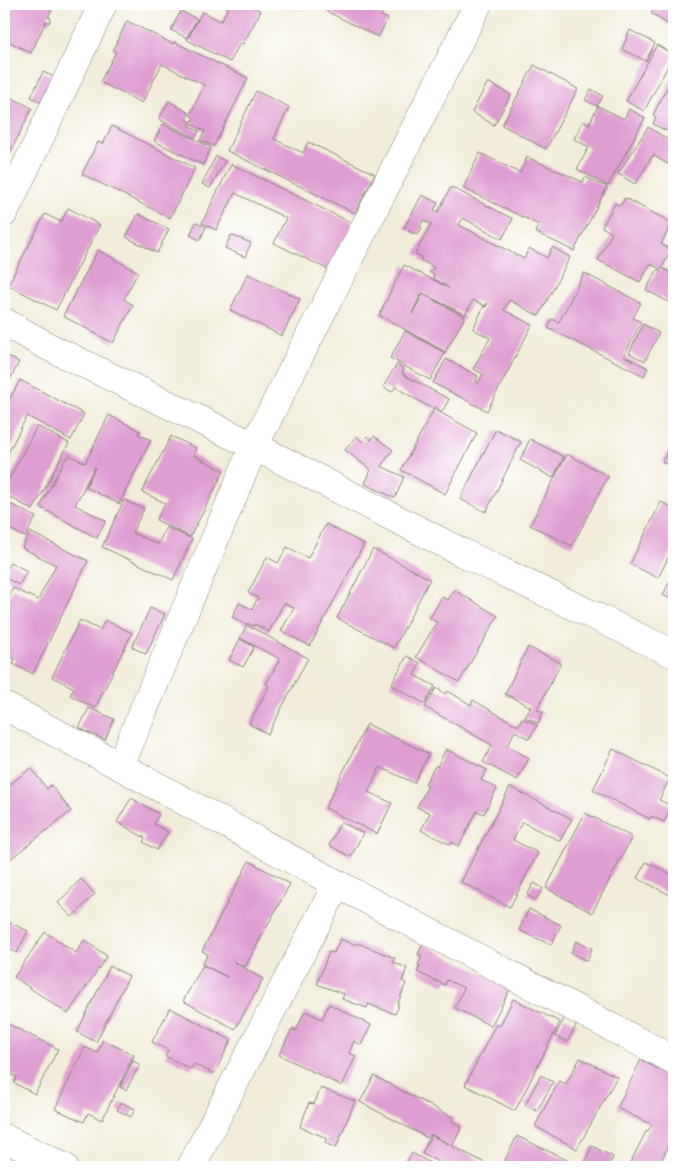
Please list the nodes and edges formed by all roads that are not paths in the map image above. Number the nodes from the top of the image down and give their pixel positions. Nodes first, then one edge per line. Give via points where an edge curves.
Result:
1 (103, 4) edge
2 (478, 4) edge
3 (4, 213) edge
4 (4, 322) edge
5 (254, 446) junction
6 (674, 654) edge
7 (4, 706) edge
8 (120, 766) junction
9 (338, 884) junction
10 (674, 1060) edge
11 (4, 1138) edge
12 (48, 1164) edge
13 (191, 1167) edge

1 - 3 street
2 - 5 street
4 - 5 street
5 - 6 street via 462,553
5 - 8 street
7 - 8 street
8 - 9 street
9 - 10 street
9 - 13 street
11 - 12 street

